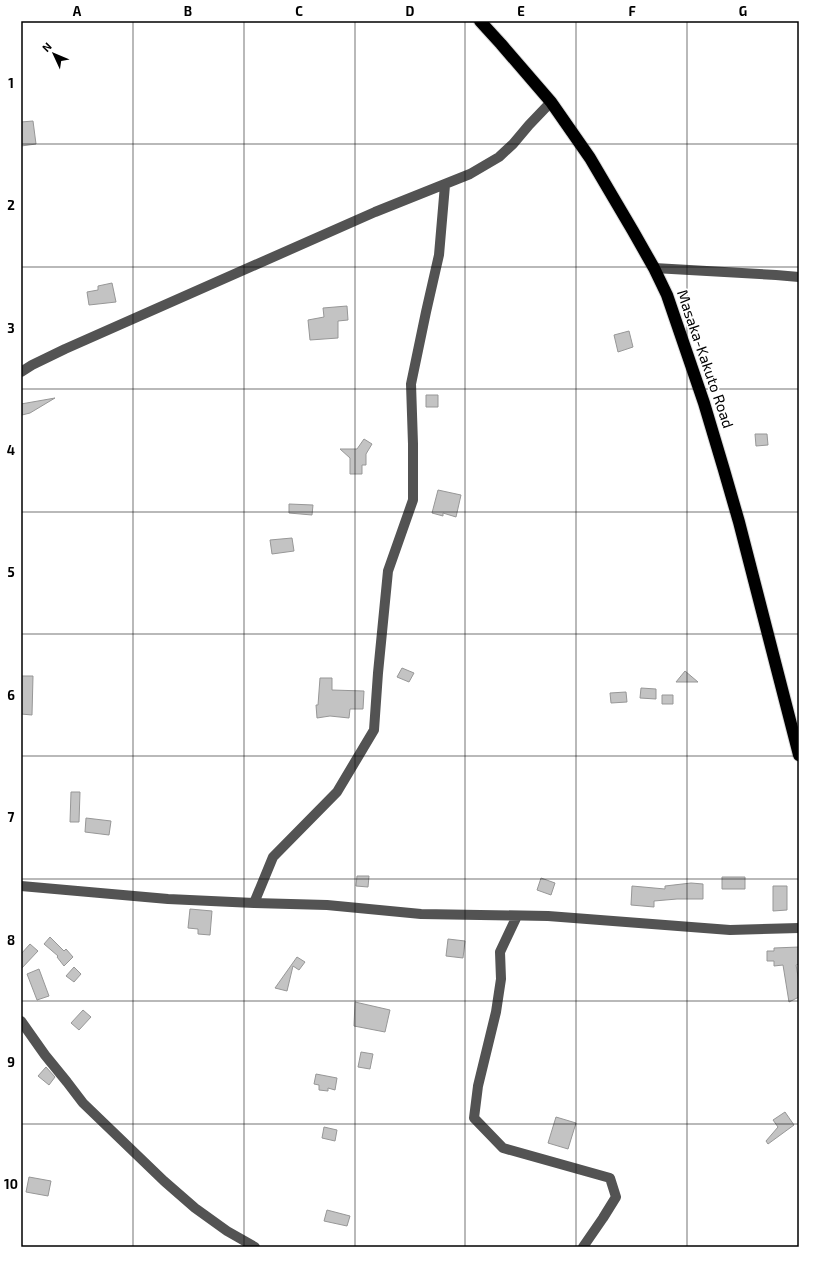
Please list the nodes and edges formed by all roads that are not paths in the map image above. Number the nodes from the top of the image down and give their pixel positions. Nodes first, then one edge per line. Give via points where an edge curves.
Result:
1 (480, 21) edge
2 (551, 102) junction
3 (445, 185) junction
4 (654, 268) junction
5 (799, 277) edge
6 (21, 372) edge
7 (799, 755) edge
8 (21, 886) edge
9 (254, 903) junction
10 (517, 916) junction
11 (799, 928) edge
12 (21, 1021) edge
13 (255, 1247) edge
14 (583, 1247) edge

1 - 2 highway, Masaka-Kakuto Road
2 - 3 street via 499,157
2 - 4 highway, Masaka-Kakuto Road via 590,158
3 - 6 street via 346,225
3 - 9 street via 439,255 411,384 413,500 388,571 374,730 337,792 273,857
4 - 5 street
4 - 7 highway, Masaka-Kakuto Road via 681,335 724,470
8 - 9 street via 168,899
9 - 10 street via 327,905 421,914
10 - 11 street via 548,916 730,930
10 - 14 street via 500,952 501,979 496,1012 478,1086 474,1118 503,1148 610,1178 616,1197
12 - 13 street via 83,1103 99,1119 195,1208

